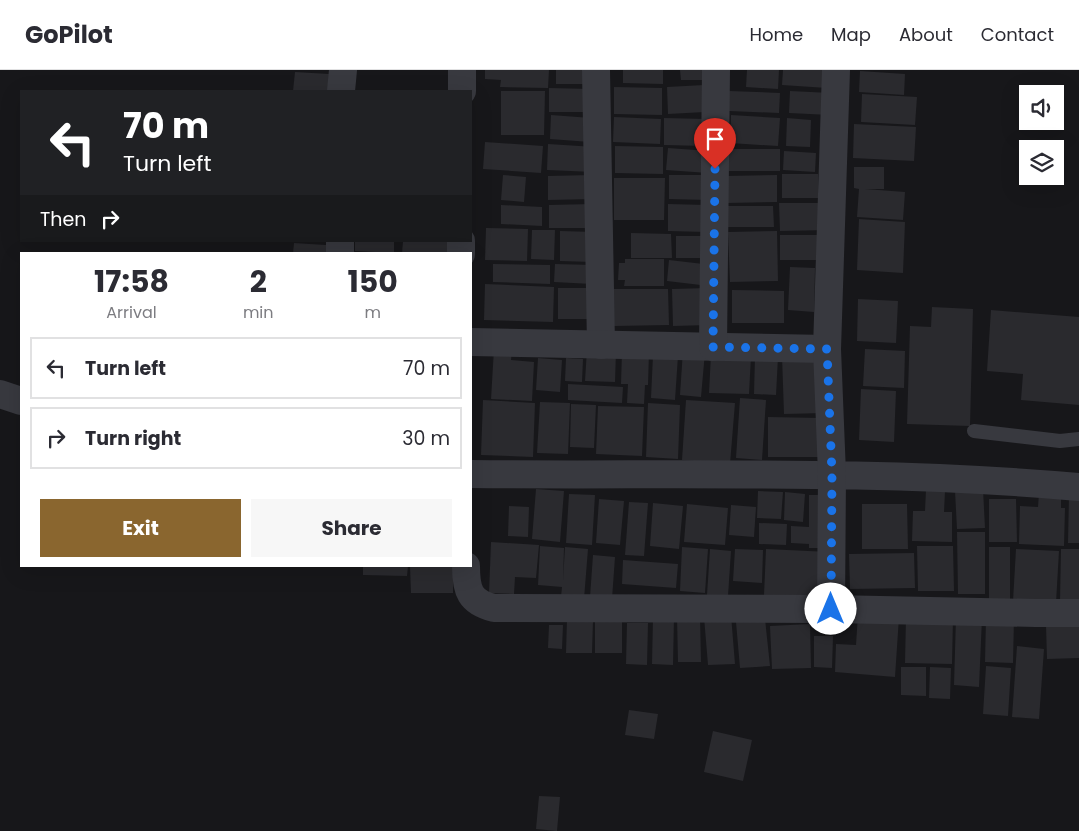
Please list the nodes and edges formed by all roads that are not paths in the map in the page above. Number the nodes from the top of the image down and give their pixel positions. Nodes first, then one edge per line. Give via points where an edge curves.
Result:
1 (343, 70) edge
2 (462, 70) edge
3 (596, 70) edge
4 (716, 70) edge
5 (836, 70) edge
6 (341, 90) edge
7 (462, 90) edge
8 (472, 342) edge
9 (601, 345) junction
10 (713, 347) junction
11 (827, 349) junction
12 (0, 394) edge
13 (20, 401) edge
14 (974, 431) dead end
15 (1079, 440) edge
16 (472, 474) edge
17 (832, 474) junction
18 (1079, 487) edge
19 (466, 567) edge
20 (831, 609) junction
21 (1079, 613) edge

1 - 6 street
2 - 7 street
3 - 9 street
4 - 10 street
5 - 11 street
8 - 9 street
9 - 10 street
10 - 11 street
11 - 17 street
12 - 13 street
14 - 15 lane via 1060,441
16 - 17 street
17 - 18 street via 1015,481
17 - 20 street
19 - 20 street via 468,592 474,600 494,608
20 - 21 street

